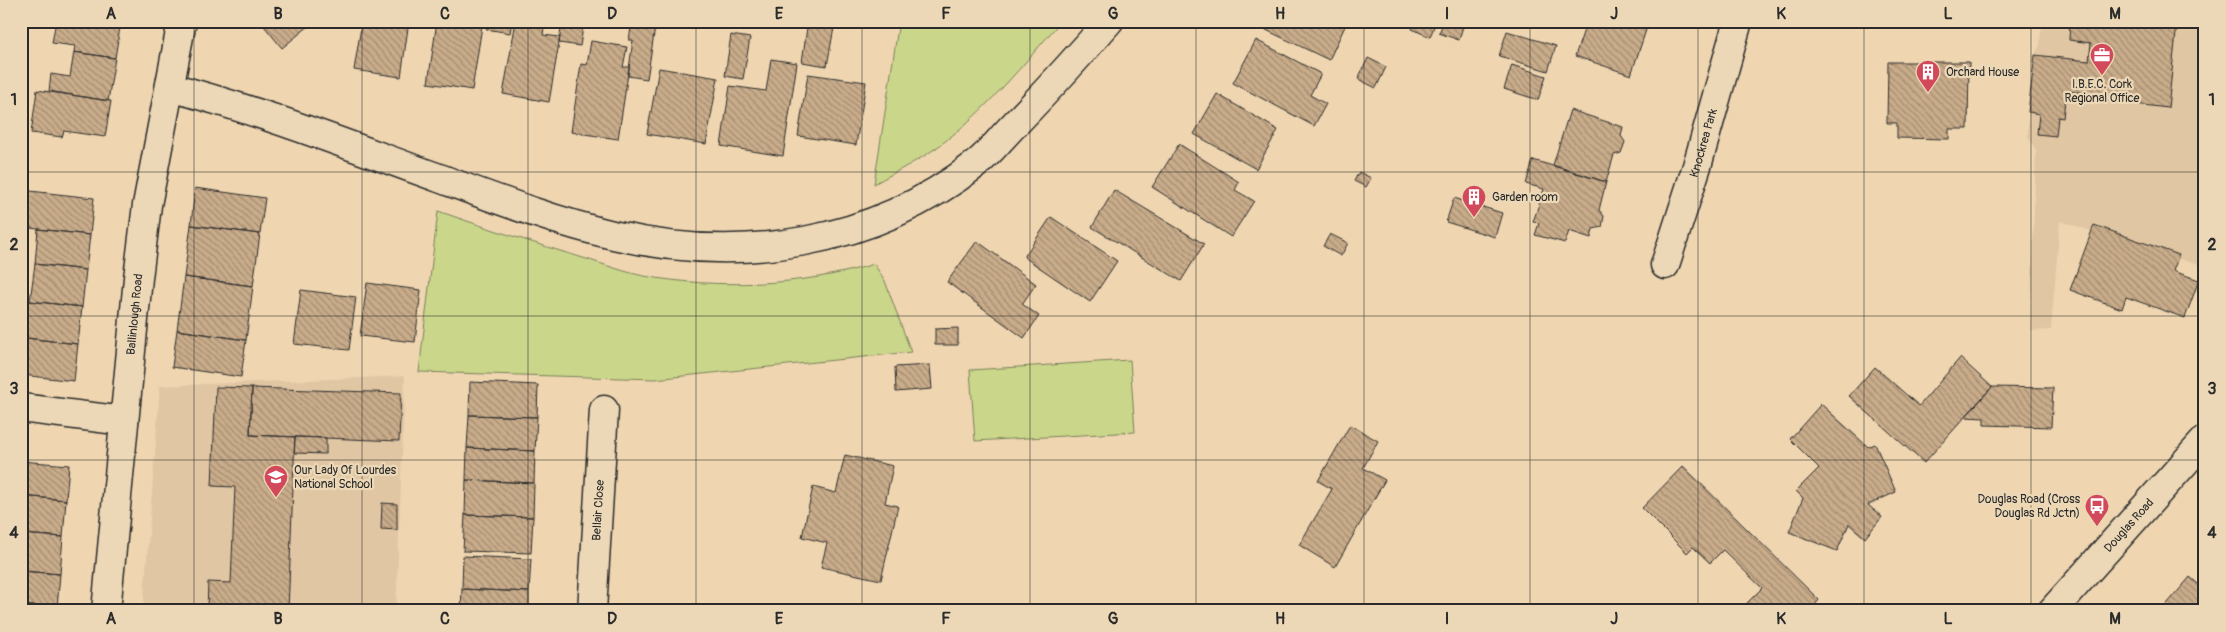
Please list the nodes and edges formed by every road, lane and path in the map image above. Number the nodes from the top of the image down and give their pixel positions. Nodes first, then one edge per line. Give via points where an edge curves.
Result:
1 (182, 21) edge
2 (1109, 21) edge
3 (1738, 21) edge
4 (170, 87) junction
5 (1665, 264) dead end
6 (21, 408) edge
7 (604, 410) dead end
8 (124, 421) junction
9 (2205, 440) edge
10 (106, 611) edge
11 (592, 611) edge
12 (2052, 611) edge

1 - 4 street, Ballinlough Road
2 - 4 street via 978,163 919,202 856,230 804,243 766,248 657,244 613,235 483,194 245,108
3 - 5 street, Knockrea Park
4 - 8 street, Ballinlough Road via 147,205
6 - 8 street
7 - 11 street, Bellair Close
8 - 10 street, Ballinlough Road
9 - 12 street, Douglas Road

